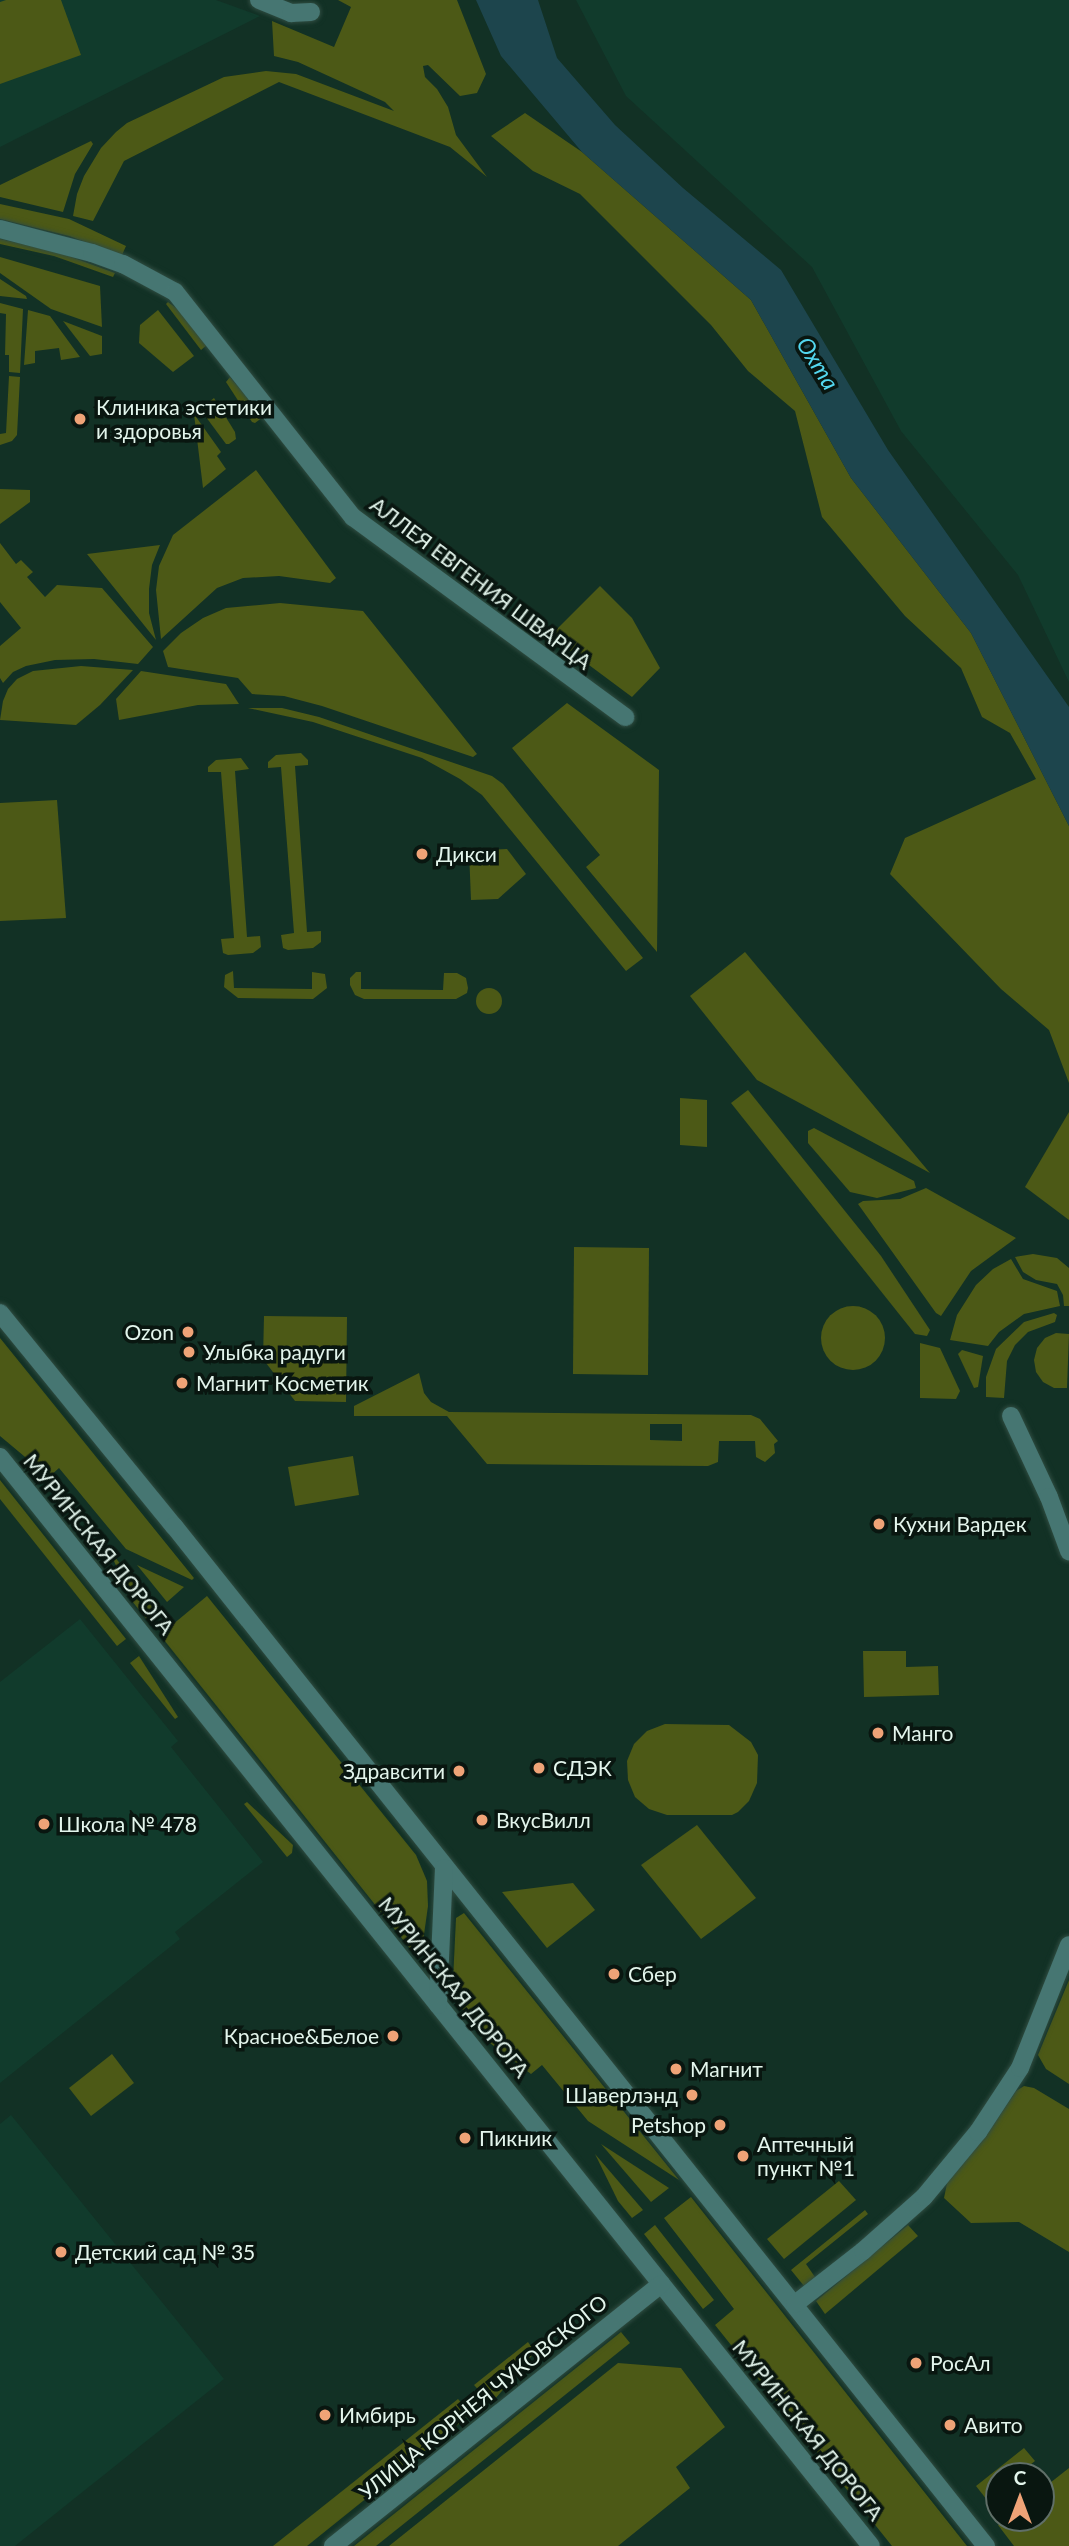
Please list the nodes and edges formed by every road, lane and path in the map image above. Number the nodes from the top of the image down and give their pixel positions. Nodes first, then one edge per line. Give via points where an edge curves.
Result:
1 (259, 0) edge
2 (311, 12) dead end
3 (0, 229) edge
4 (625, 718) dead end
5 (0, 1313) edge
6 (1011, 1416) dead end
7 (0, 1457) edge
8 (1069, 1551) edge
9 (444, 1868) junction
10 (1069, 1945) edge
11 (438, 2005) junction
12 (662, 2284) junction
13 (795, 2304) junction
14 (332, 2546) edge
15 (871, 2546) edge
16 (986, 2546) edge

1 - 2 street via 291,13
3 - 4 street, АЛЛЕЯ ЕВГЕНИЯ ШВАРЦА via 123,264 174,292 353,517
5 - 9 street
6 - 8 street
7 - 11 street, МУРИНСКАЯ ДОРОГА
9 - 11 street
9 - 13 street
10 - 13 street via 1020,2068 978,2132 924,2197
11 - 12 street, МУРИНСКАЯ ДОРОГА
12 - 14 street, УЛИЦА КОРНЕЯ ЧУКОВСКОГО
12 - 15 street, МУРИНСКАЯ ДОРОГА
13 - 16 street

